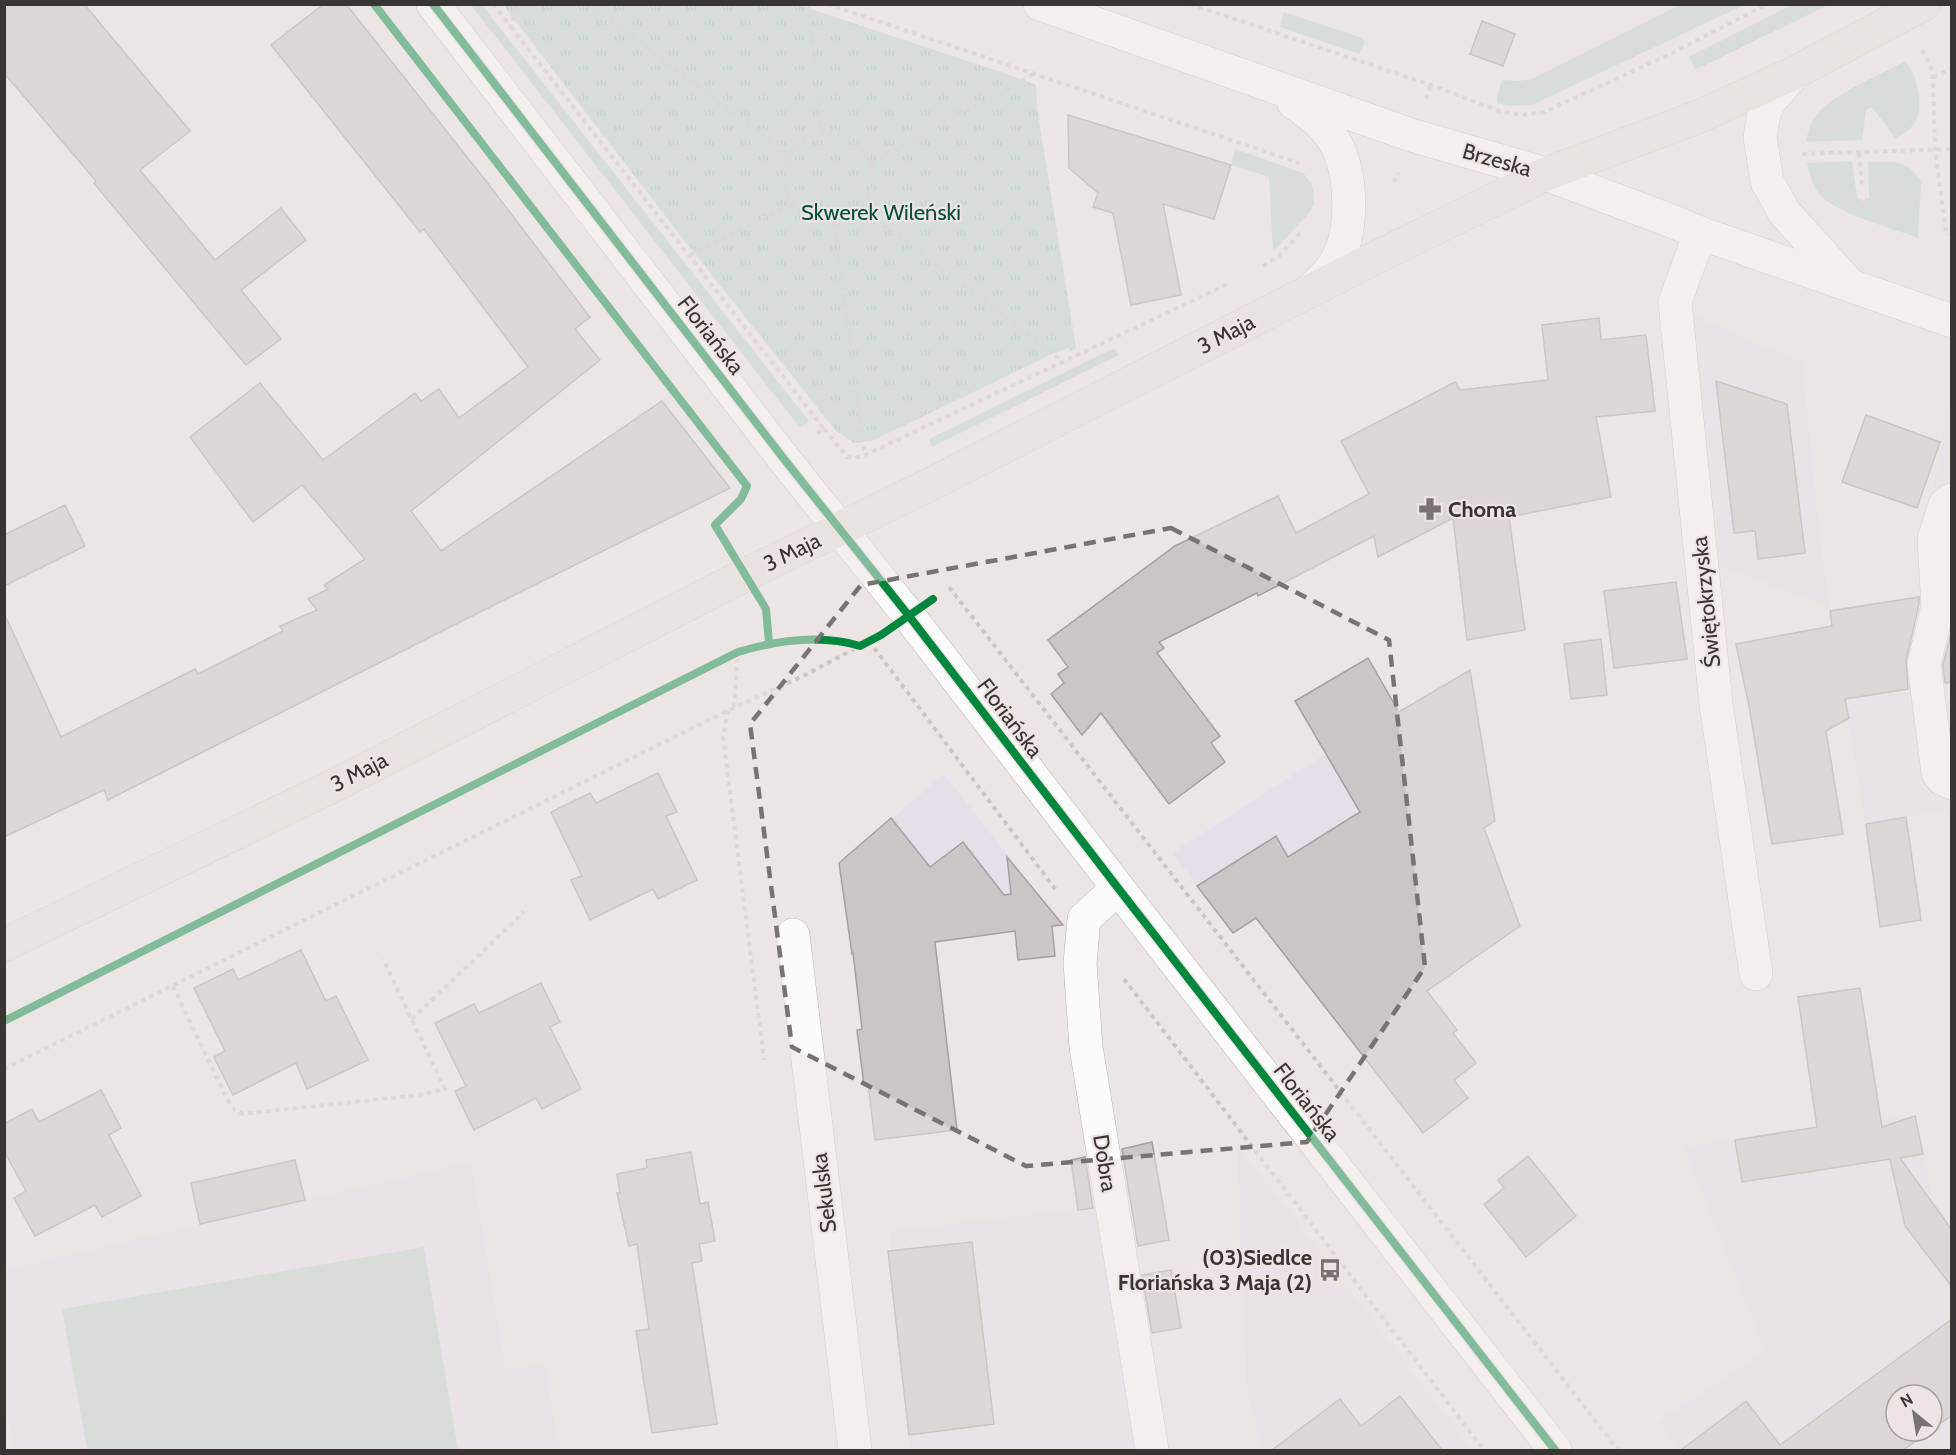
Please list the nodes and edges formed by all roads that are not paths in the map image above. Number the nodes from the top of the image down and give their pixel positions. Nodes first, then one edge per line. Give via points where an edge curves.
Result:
1 (1040, 4) edge
2 (1924, 4) edge
3 (434, 6) edge
4 (1794, 73) junction
5 (1264, 85) junction
6 (1546, 174) junction
7 (1700, 233) junction
8 (1849, 285) junction
9 (1309, 292) junction
10 (1952, 321) edge
11 (1952, 500) edge
12 (840, 528) junction
13 (1952, 783) edge
14 (1118, 888) junction
15 (793, 935) dead end
16 (4, 945) edge
17 (1756, 974) dead end
18 (855, 1450) edge
19 (1152, 1450) edge
20 (1555, 1450) edge

1 - 5 street, Brzeska
2 - 4 main road, 3 Maja
3 - 12 street, Floriańska
4 - 6 main road, 3 Maja via 1698,117
4 - 8 street via 1764,113 1760,137 1767,181 1784,212
5 - 6 street, Brzeska via 1411,135
5 - 9 street via 1306,111 1326,129 1338,147 1347,177 1344,247 1336,263
6 - 7 street, Brzeska
6 - 9 main road, 3 Maja
7 - 8 street, Brzeska
7 - 17 street, Świętokrzyska via 1675,302 1716,704
8 - 10 street, Brzeska
9 - 12 main road, 3 Maja
11 - 13 street via 1945,505 1934,539 1938,606 1924,664 1938,773
12 - 14 street, Floriańska
12 - 16 main road, 3 Maja via 328,788
14 - 19 street, Dobra via 1084,918 1080,963 1086,1047
14 - 20 street, Floriańska
15 - 18 street, Sekulska

